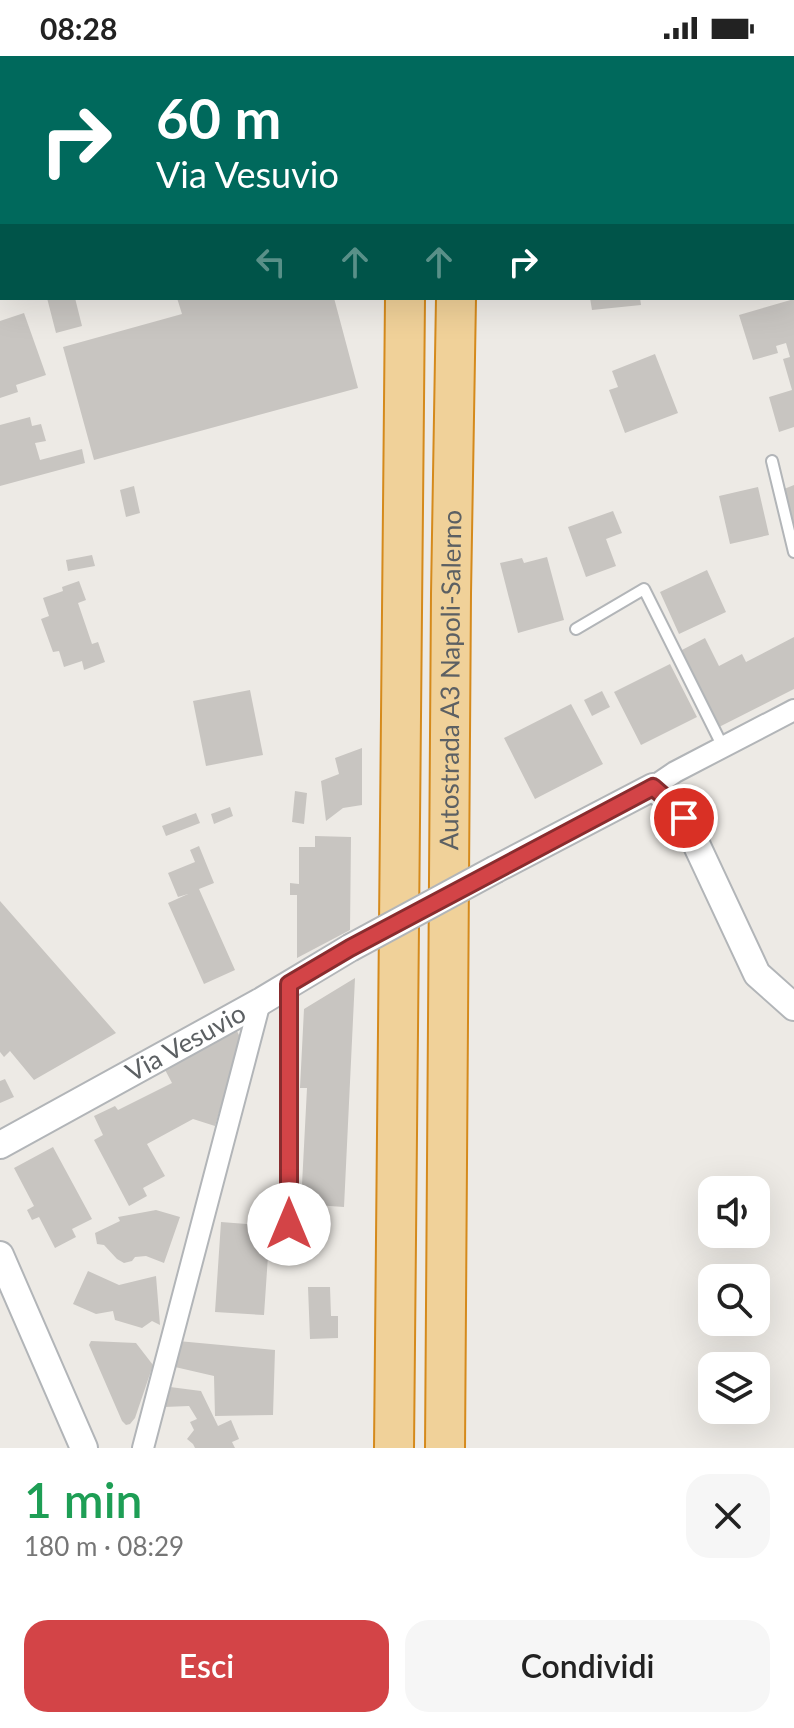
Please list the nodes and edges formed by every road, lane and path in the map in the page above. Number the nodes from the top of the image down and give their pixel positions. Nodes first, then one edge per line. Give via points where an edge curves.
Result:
1 (405, 300) edge
2 (456, 300) edge
3 (772, 461) dead end
4 (794, 552) edge
5 (576, 629) dead end
6 (794, 710) edge
7 (723, 747) junction
8 (653, 787) junction
9 (289, 984) junction
10 (260, 1002) junction
11 (794, 1007) edge
12 (0, 1145) edge
13 (289, 1224) dead end
14 (0, 1255) edge
15 (84, 1448) edge
16 (143, 1448) edge
17 (394, 1448) edge
18 (445, 1448) edge

1 - 17 highway, Autostrada A3 Napoli-Salerno
2 - 18 highway, Autostrada A3 Napoli-Salerno
3 - 4 lane
5 - 7 lane via 644,589
6 - 7 street, Via Vesuvio
7 - 8 street, Via Vesuvio
8 - 9 street, Via Vesuvio, bridge
8 - 11 street via 684,818 757,974
9 - 10 street, Via Vesuvio
9 - 13 lane
10 - 12 street, Via Vesuvio
10 - 16 street
14 - 15 street

